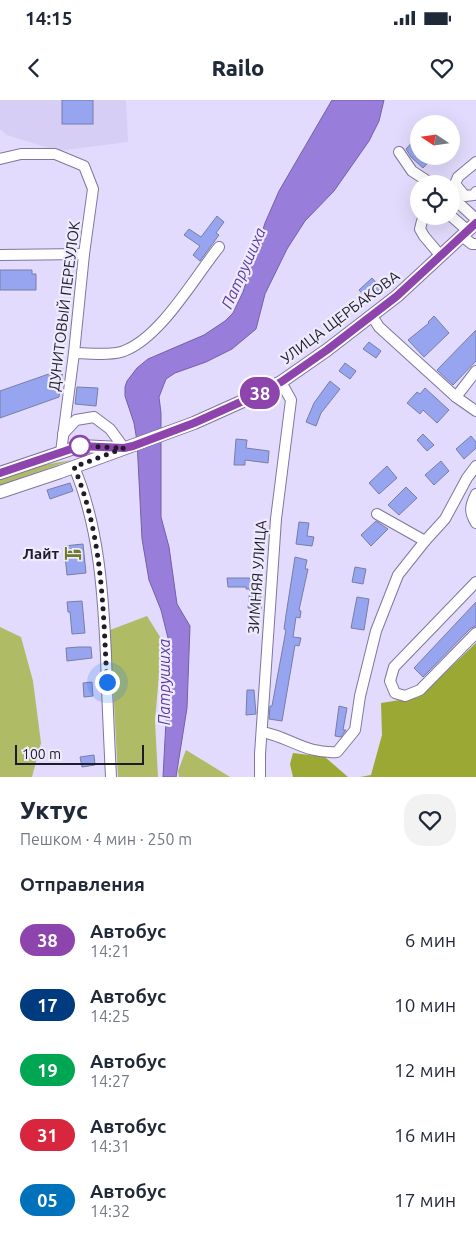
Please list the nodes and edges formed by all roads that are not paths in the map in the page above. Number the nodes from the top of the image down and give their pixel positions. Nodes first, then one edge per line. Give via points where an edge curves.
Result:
1 (399, 152) dead end
2 (0, 159) edge
3 (476, 162) edge
4 (417, 175) edge
5 (476, 192) edge
6 (460, 204) edge
7 (476, 218) edge
8 (421, 225) edge
9 (468, 230) edge
10 (476, 244) edge
11 (219, 247) dead end
12 (84, 254) junction
13 (0, 255) edge
14 (440, 255) junction
15 (372, 316) junction
16 (74, 353) junction
17 (476, 371) edge
18 (281, 382) junction
19 (456, 397) junction
20 (476, 411) edge
21 (63, 434) junction
22 (129, 447) junction
23 (61, 452) junction
24 (476, 466) edge
25 (74, 467) junction
26 (0, 473) edge
27 (0, 492) edge
28 (476, 494) edge
29 (377, 514) dead end
30 (476, 522) edge
31 (425, 541) junction
32 (476, 582) edge
33 (476, 634) edge
34 (262, 732) junction
35 (111, 777) edge
36 (260, 777) edge

1 - 4 street
2 - 12 street, ДУНИТОВЫЙ ПЕРЕУЛОК via 21,154 55,154 84,166 93,189
3 - 5 street via 458,177 455,184 465,196
6 - 7 street
8 - 14 street via 424,236
9 - 10 street via 472,244
9 - 14 main road, УЛИЦА ЩЕРБАКОВА
11 - 16 street via 158,326 140,342 123,352
12 - 13 street
12 - 16 street, ДУНИТОВЫЙ ПЕРЕУЛОК
14 - 15 main road, УЛИЦА ЩЕРБАКОВА
15 - 18 main road, УЛИЦА ЩЕРБАКОВА
15 - 19 street
16 - 21 street, ДУНИТОВЫЙ ПЕРЕУЛОК
17 - 19 street
18 - 22 main road, УЛИЦА ЩЕРБАКОВА via 194,423
18 - 34 street, ЗИМНЯЯ УЛИЦА via 291,400 276,519
19 - 20 street
21 - 22 street via 76,420 94,416
21 - 23 street, ДУНИТОВЫЙ ПЕРЕУЛОК
22 - 23 main road, УЛИЦА ЩЕРБАКОВА via 80,446
22 - 25 main road, УЛИЦА ЩЕРБАКОВА
23 - 26 main road, УЛИЦА ЩЕРБАКОВА
24 - 31 street via 445,519
25 - 27 main road, УЛИЦА ЩЕРБАКОВА
25 - 35 street via 96,546 103,591
28 - 30 street via 470,505
29 - 31 street
31 - 34 street via 398,575 376,631 355,730 337,752 322,753
32 - 33 street via 394,667 390,682 395,693 405,696 420,690
34 - 36 street, ЗИМНЯЯ УЛИЦА

